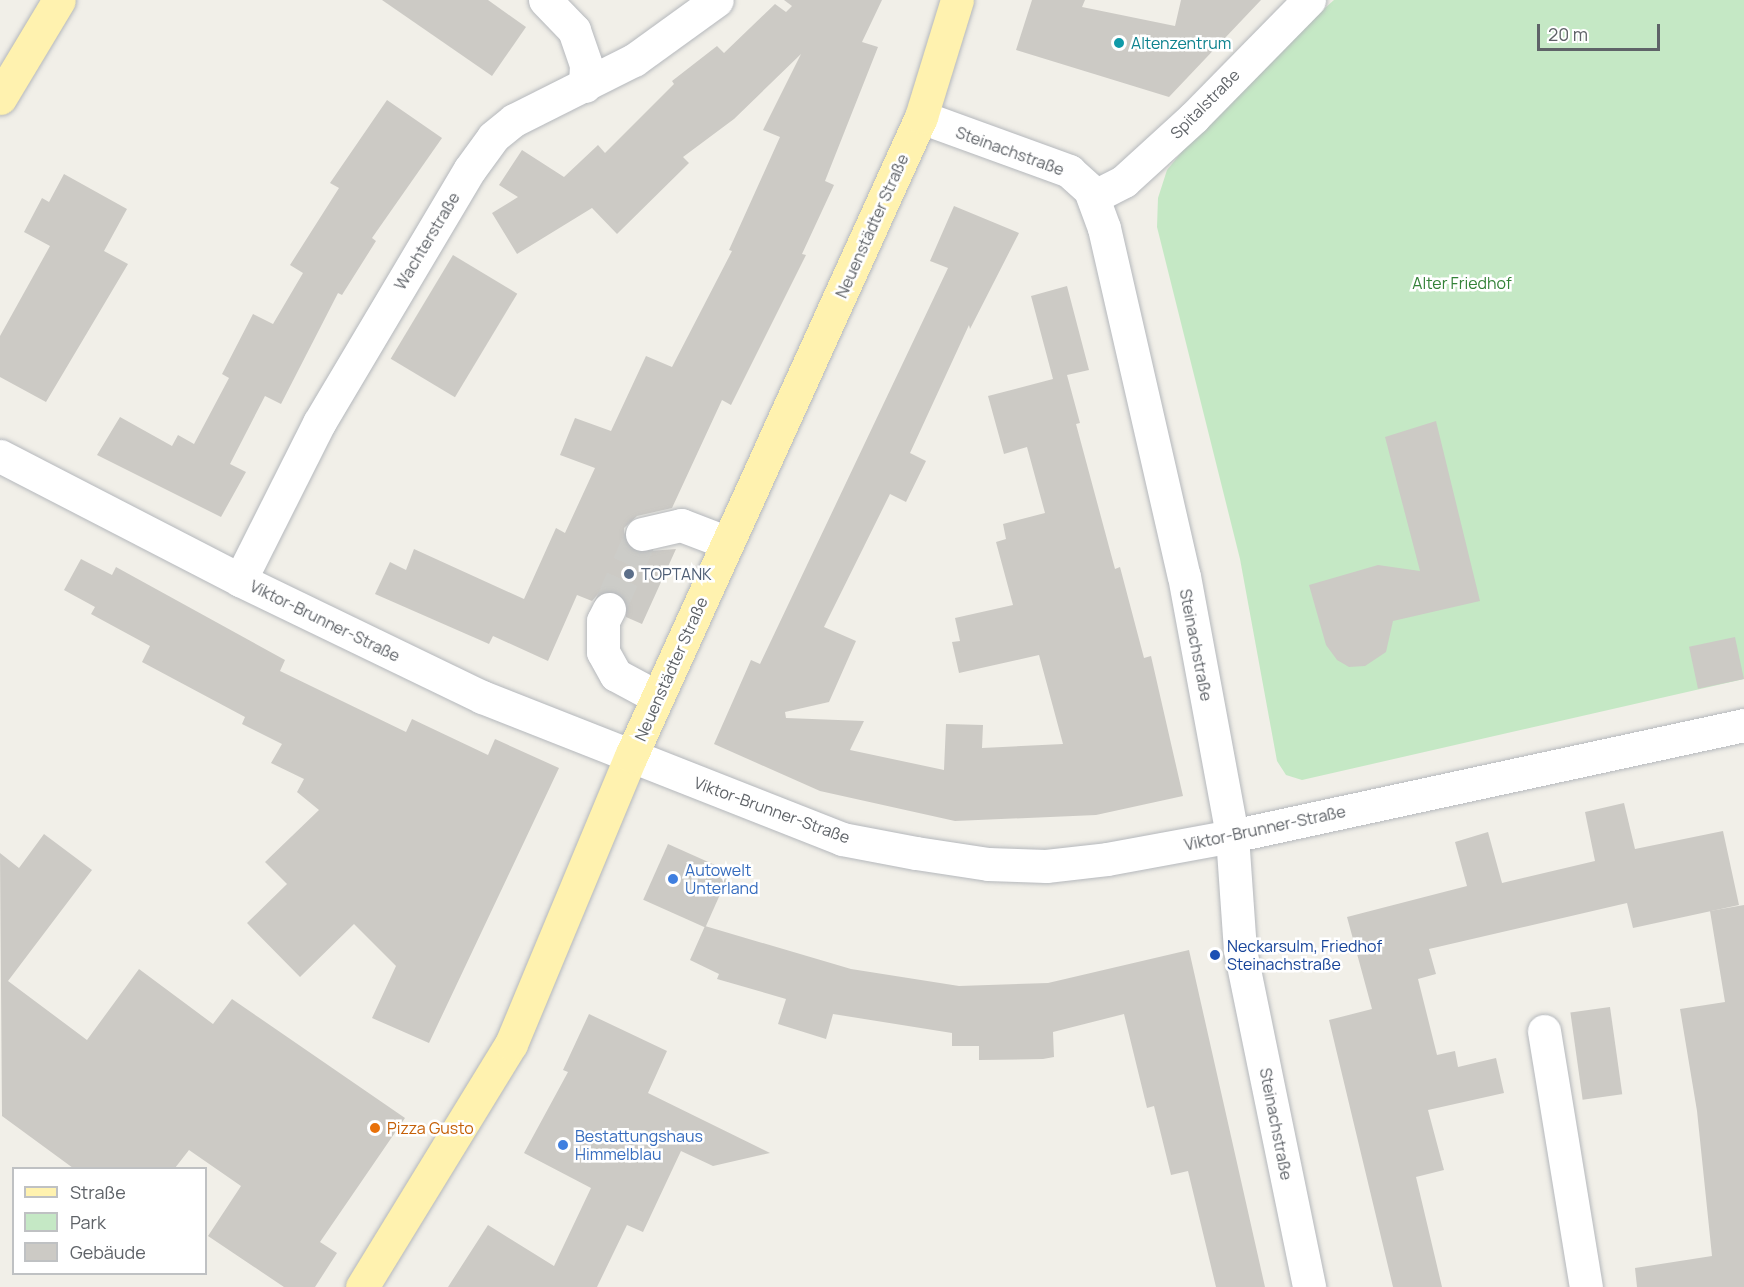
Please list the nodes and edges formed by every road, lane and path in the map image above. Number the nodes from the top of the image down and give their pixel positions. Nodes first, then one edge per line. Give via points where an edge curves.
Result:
1 (59, 0) edge
2 (545, 0) edge
3 (717, 0) edge
4 (957, 0) edge
5 (1309, 0) edge
6 (585, 87) junction
7 (0, 98) edge
8 (921, 117) junction
9 (1093, 197) junction
10 (0, 456) edge
11 (642, 534) dead end
12 (728, 543) junction
13 (240, 580) junction
14 (609, 609) tunnel mouth
15 (657, 698) junction
16 (1744, 724) edge
17 (631, 756) junction
18 (1232, 836) junction
19 (1544, 1031) dead end
20 (362, 1287) edge
21 (1309, 1287) edge
22 (1586, 1287) edge

1 - 7 main road
2 - 6 street via 574,30 585,65
3 - 6 street, Wachterstraße via 634,60
4 - 8 main road, Neuenstädter Straße
5 - 9 street, Spitalstraße via 1194,117 1124,181
6 - 13 street, Wachterstraße via 514,120 493,137 470,169 318,423
8 - 9 street, Steinachstraße via 1069,171
8 - 12 main road, Neuenstädter Straße
9 - 18 street, Steinachstraße via 1104,228 1184,576
10 - 13 street, Viktor-Brunner-Straße
11 - 12 street via 681,525
12 - 15 main road, Neuenstädter Straße
13 - 17 street, Viktor-Brunner-Straße via 482,697
14 - 15 street via 603,621 603,652 616,675
15 - 17 main road, Neuenstädter Straße
16 - 18 street, Viktor-Brunner-Straße
17 - 18 street, Viktor-Brunner-Straße via 842,839 988,864 1046,866
17 - 20 main road, Neuenstädter Straße via 511,1044
18 - 21 street, Steinachstraße via 1240,950
19 - 22 street

